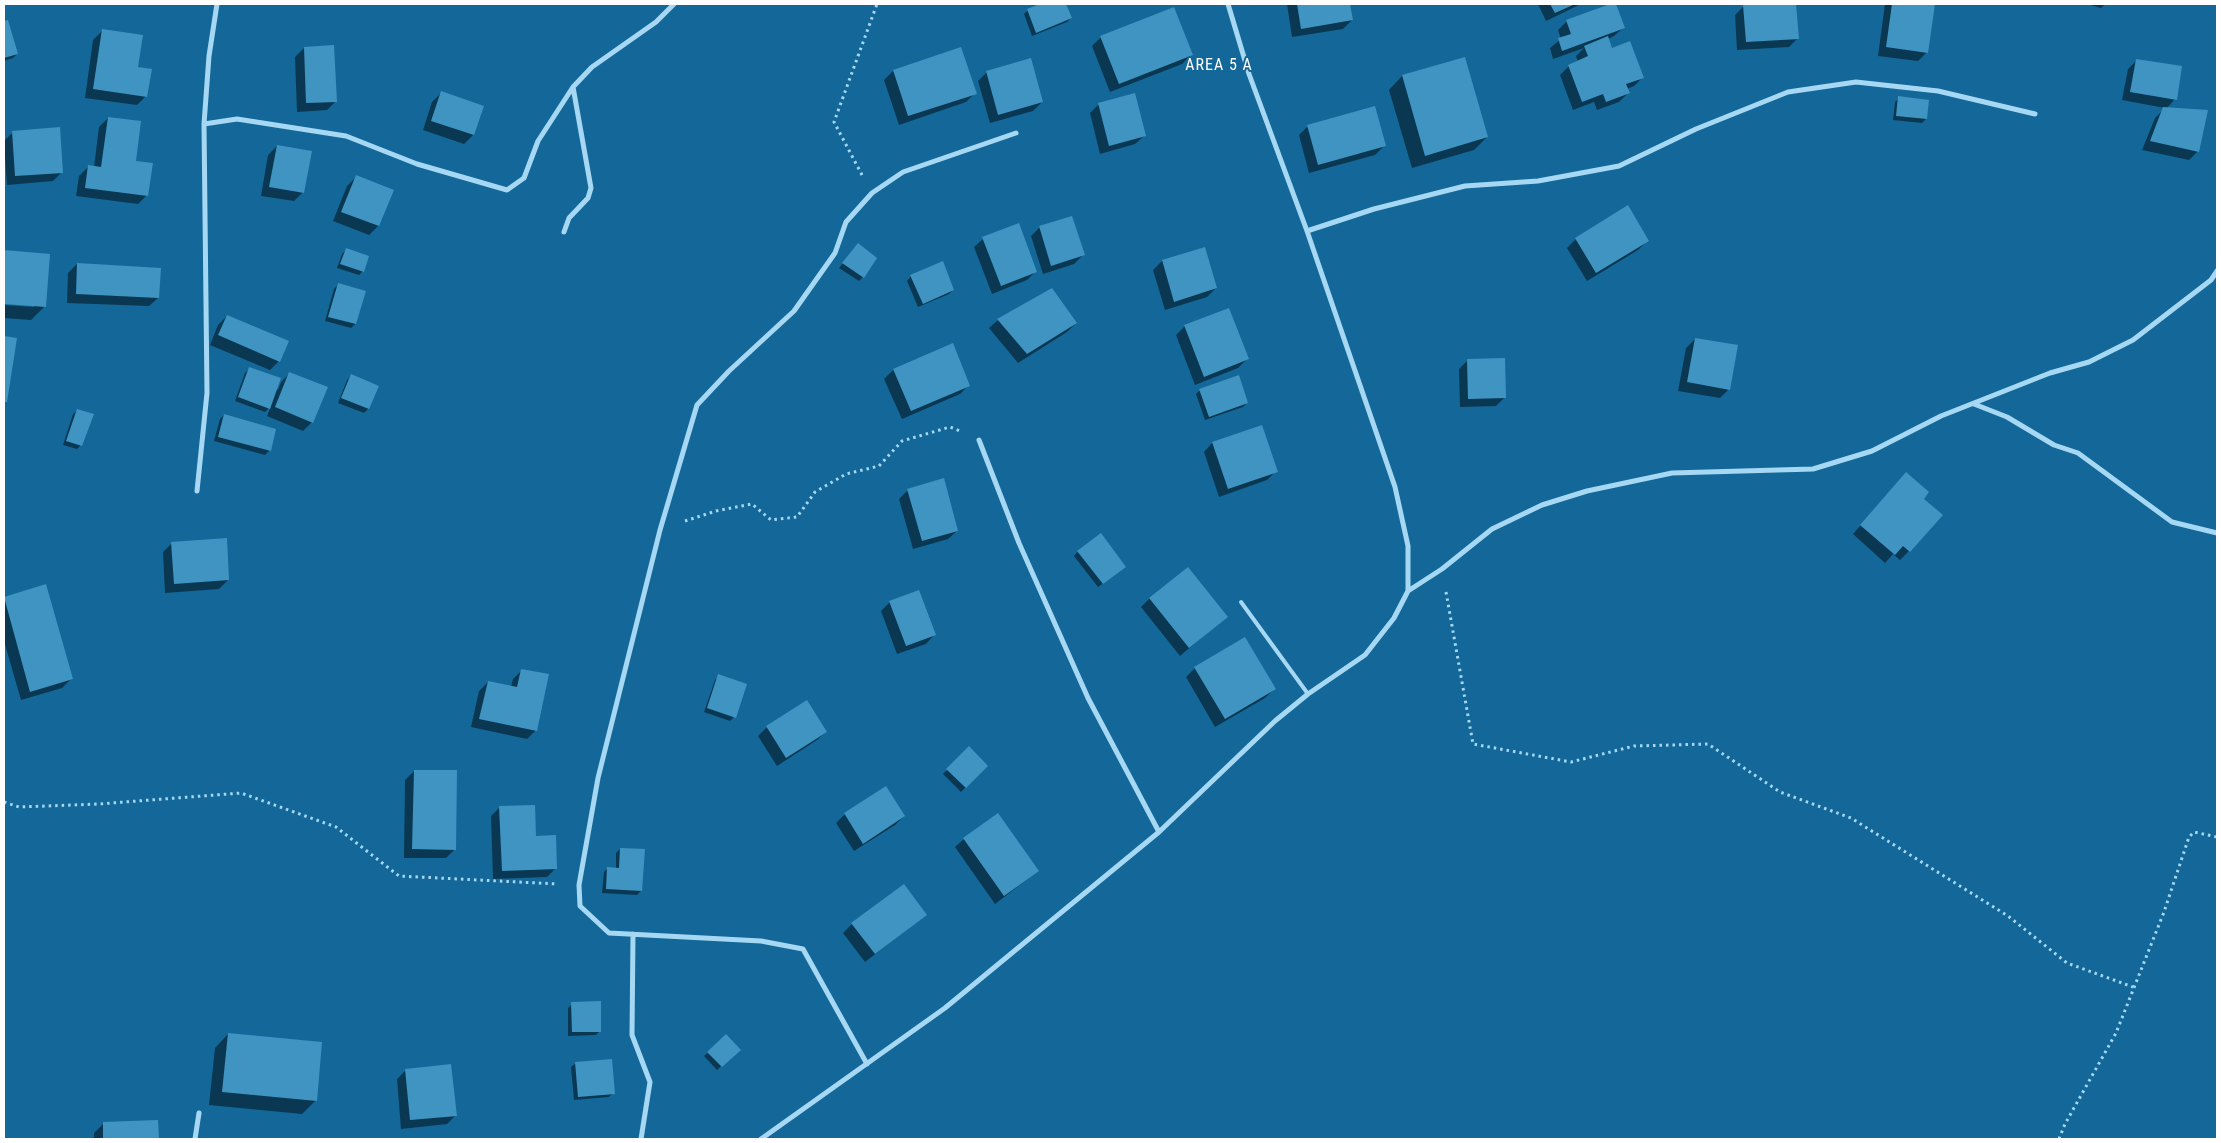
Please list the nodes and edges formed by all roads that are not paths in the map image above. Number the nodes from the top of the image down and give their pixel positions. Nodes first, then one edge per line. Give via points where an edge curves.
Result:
1 (217, 4) edge
2 (674, 4) edge
3 (1228, 4) edge
4 (573, 87) junction
5 (2035, 114) dead end
6 (204, 124) junction
7 (1016, 133) dead end
8 (1307, 231) junction
9 (564, 232) dead end
10 (2217, 271) edge
11 (1974, 404) junction
12 (979, 440) road end
13 (197, 491) dead end
14 (2217, 533) edge
15 (1408, 591) junction
16 (1241, 602) dead end
17 (1308, 694) junction
18 (1159, 832) junction
19 (632, 934) junction
20 (867, 1064) junction
21 (199, 1113) dead end
22 (194, 1139) edge
23 (641, 1139) edge
24 (761, 1139) edge

1 - 6 street
2 - 4 street via 656,22 592,67
3 - 8 street via 1248,74
4 - 6 street via 538,140 524,178 507,190 417,164 346,136 237,120
4 - 9 street via 592,188 588,198 569,218
5 - 8 street via 1938,91 1856,82 1788,92 1696,129 1619,166 1538,182 1465,186 1374,209
6 - 13 street via 207,393
7 - 19 street via 902,172 872,193 846,222 836,253 794,311 729,370 697,405 660,530 598,778 579,885 580,906 609,933
8 - 15 street via 1395,486 1408,546
10 - 11 street via 2211,280 2133,340 2089,362 2050,373
11 - 14 street via 2007,417 2054,445 2078,453 2172,522
11 - 15 street via 1941,416 1872,451 1813,469 1672,473 1578,493 1542,505 1492,529 1442,570
12 - 18 street via 1019,543 1088,698
15 - 17 street via 1394,618 1365,655
16 - 17 lane
17 - 18 street via 1275,721
18 - 20 street via 945,1008
19 - 20 street via 761,941 803,949
19 - 23 street via 632,1035 650,1082
20 - 24 street
21 - 22 street

